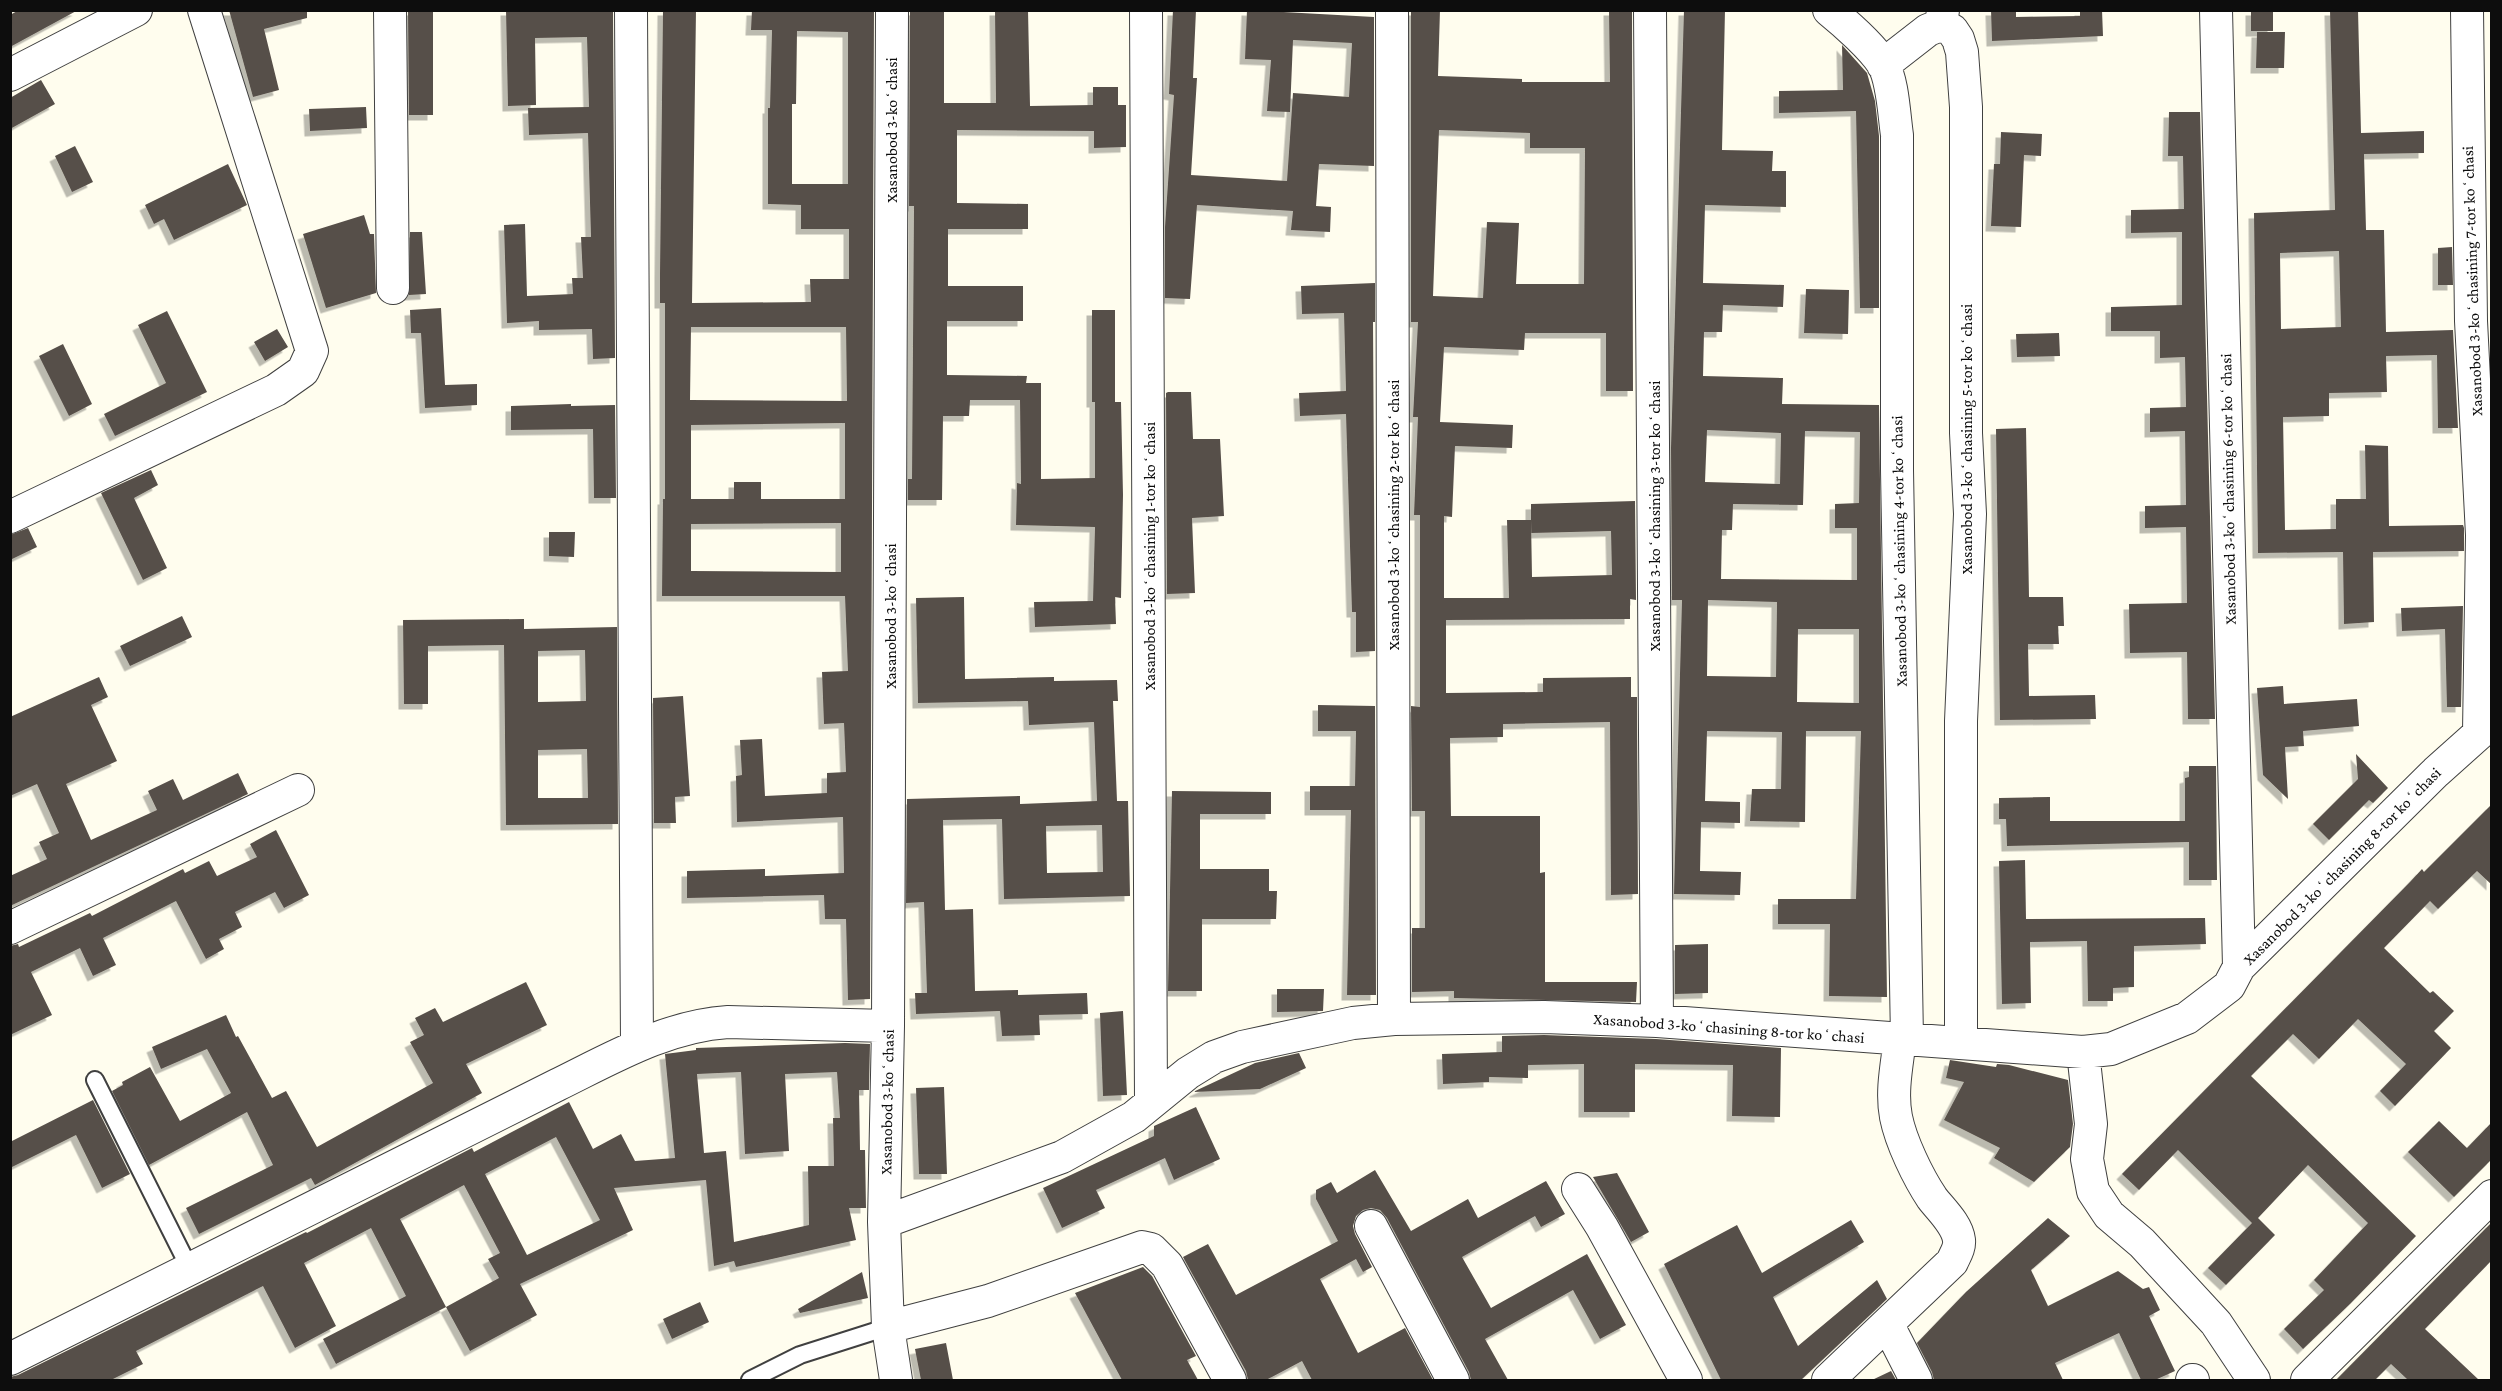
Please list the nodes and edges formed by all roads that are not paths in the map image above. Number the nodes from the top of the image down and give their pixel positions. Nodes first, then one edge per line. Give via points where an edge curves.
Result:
1 (136, 10) edge
2 (204, 10) edge
3 (390, 10) edge
4 (631, 10) edge
5 (892, 10) edge
6 (1146, 10) edge
7 (1392, 10) edge
8 (1650, 10) edge
9 (1829, 10) edge
10 (2216, 10) edge
11 (2467, 10) edge
12 (1942, 18) edge
13 (1883, 65) junction
14 (10, 75) edge
15 (393, 288) dead end
16 (10, 517) edge
17 (2485, 727) edge
18 (298, 790) dead end
19 (10, 928) edge
20 (2239, 967) junction
21 (1394, 1019) junction
22 (1657, 1021) junction
23 (888, 1026) junction
24 (1904, 1039) junction
25 (1961, 1043) junction
26 (637, 1046) junction
27 (2083, 1052) junction
28 (95, 1080) dead end
29 (1151, 1102) junction
30 (1578, 1189) dead end
31 (2492, 1196) edge
32 (884, 1222) junction
33 (1371, 1226) dead end
34 (189, 1267) junction
35 (1888, 1325) junction
36 (888, 1327) junction
37 (10, 1359) edge
38 (750, 1380) edge
39 (896, 1380) edge
40 (1230, 1380) edge
41 (1453, 1380) edge
42 (1686, 1380) edge
43 (1828, 1380) edge
44 (1916, 1380) edge
45 (2254, 1380) edge
46 (2307, 1380) edge

1 - 14 street
2 - 16 street via 312,351 303,371 276,390
3 - 15 street
4 - 26 street
5 - 23 street, Xasanobod 3-koʻchasi
6 - 29 street, Xasanobod 3-koʻchasining 1-tor koʻchasi
7 - 21 street, Xasanobod 3-koʻchasining 2-tor koʻchasi
8 - 22 street, Xasanobod 3-koʻchasining 3-tor koʻchasi
9 - 13 street
10 - 20 street, Xasanobod 3-koʻchasining 6-tor koʻchasi
11 - 17 street, Xasanobod 3-koʻchasining 7-tor koʻchasi via 2471,321 2482,535
12 - 13 street
12 - 25 street, Xasanobod 3-koʻchasining 5-tor koʻchasi via 1958,39 1962,52 1966,106 1966,433 1970,514 1961,721
13 - 24 street, Xasanobod 3-koʻchasining 4-tor koʻchasi via 1897,135
17 - 20 street, Xasanobod 3-koʻchasining 8-tor koʻchasi
18 - 19 street
20 - 27 street, Xasanobod 3-koʻchasining 8-tor koʻchasi via 2229,986 2187,1018 2111,1049
21 - 22 street, Xasanobod 3-koʻchasining 8-tor koʻchasi via 1544,1017
21 - 29 street, Xasanobod 3-koʻchasining 8-tor koʻchasi via 1353,1023 1242,1047 1197,1067
22 - 24 street, Xasanobod 3-koʻchasining 8-tor koʻchasi
23 - 26 street via 707,1023 669,1032
23 - 32 street, Xasanobod 3-koʻchasi
24 - 25 street, Xasanobod 3-koʻchasining 8-tor koʻchasi
24 - 35 street, Xasanobod 3-koʻchasining 4-tor koʻchasi via 1894,1094 1896,1117 1926,1186 1959,1242 1952,1262
25 - 27 street, Xasanobod 3-koʻchasining 8-tor koʻchasi
26 - 34 street
27 - 45 street via 2093,1191 2109,1215 2142,1243 2216,1323
28 - 34 lane
29 - 32 street, Xasanobod 3-koʻchasining 8-tor koʻchasi via 1134,1117 1062,1157
30 - 42 street
31 - 46 street
32 - 36 street, Xasanobod 3-koʻchasi
33 - 41 street
34 - 37 street
35 - 43 street, Xasanobod 3-koʻchasining 4-tor koʻchasi
35 - 44 street
36 - 38 lane via 800,1355
36 - 39 street, Xasanobod 3-koʻchasi
36 - 40 street via 988,1301 1142,1247 1151,1249 1167,1265

